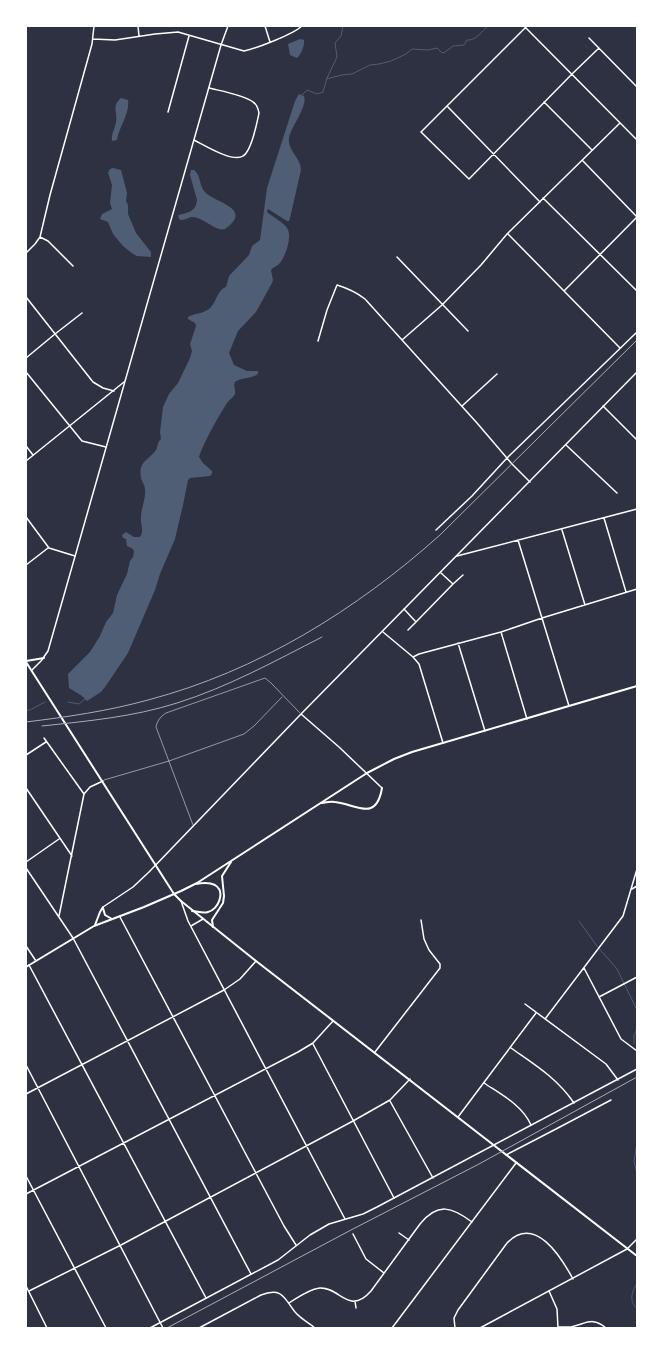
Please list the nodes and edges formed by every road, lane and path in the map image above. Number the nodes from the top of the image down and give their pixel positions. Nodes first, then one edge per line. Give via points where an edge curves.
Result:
1 (94, 26) edge
2 (138, 26) edge
3 (228, 26) edge
4 (264, 26) edge
5 (302, 26) edge
6 (525, 27) edge
7 (139, 36) junction
8 (189, 36) junction
9 (589, 38) dead end
10 (93, 39) junction
11 (270, 42) junction
12 (221, 45) junction
13 (599, 48) junction
14 (572, 74) junction
15 (637, 87) edge
16 (210, 88) junction
17 (544, 102) junction
18 (448, 107) junction
19 (168, 112) dead end
20 (620, 123) junction
21 (194, 140) junction
22 (637, 140) edge
23 (592, 150) junction
24 (494, 154) junction
25 (582, 160) junction
26 (543, 198) junction
27 (540, 202) junction
28 (637, 217) edge
29 (507, 234) junction
30 (40, 236) junction
31 (26, 253) edge
32 (599, 254) junction
33 (397, 257) dead end
34 (73, 266) dead end
35 (563, 291) junction
36 (637, 291) edge
37 (26, 297) edge
38 (442, 305) junction
39 (82, 313) dead end
40 (468, 331) dead end
41 (637, 332) edge
42 (55, 334) junction
43 (402, 340) junction
44 (318, 341) dead end
45 (620, 348) junction
46 (26, 358) edge
47 (26, 372) edge
48 (637, 372) edge
49 (497, 374) dead end
50 (124, 382) junction
51 (114, 391) junction
52 (462, 406) junction
53 (603, 406) junction
54 (69, 426) junction
55 (637, 440) edge
56 (566, 445) junction
57 (26, 446) edge
58 (106, 447) junction
59 (33, 455) junction
60 (507, 458) junction
61 (26, 461) edge
62 (530, 482) junction
63 (617, 493) dead end
64 (637, 509) edge
65 (26, 517) edge
66 (604, 518) junction
67 (436, 530) dead end
68 (562, 530) junction
69 (518, 540) junction
70 (49, 548) junction
71 (75, 556) junction
72 (456, 556) junction
73 (26, 565) edge
74 (440, 572) junction
75 (462, 575) dead end
76 (453, 584) junction
77 (637, 590) edge
78 (626, 592) junction
79 (585, 605) junction
80 (404, 609) junction
81 (542, 618) junction
82 (416, 622) junction
83 (408, 630) dead end
84 (383, 632) junction
85 (501, 632) junction
86 (458, 643) junction
87 (413, 657) junction
88 (44, 658) junction
89 (26, 662) edge
90 (32, 670) junction
91 (637, 686) edge
92 (283, 696) junction
93 (569, 706) junction
94 (301, 714) junction
95 (527, 719) junction
96 (485, 731) junction
97 (44, 738) dead end
98 (46, 742) junction
99 (443, 743) junction
100 (26, 755) edge
101 (169, 761) junction
102 (367, 773) junction
103 (102, 780) junction
104 (26, 788) edge
105 (382, 788) joint
106 (84, 794) junction
107 (321, 803) junction
108 (193, 825) junction
109 (60, 838) junction
110 (72, 856) junction
111 (232, 861) junction
112 (26, 862) edge
113 (156, 865) junction
114 (26, 868) edge
115 (637, 869) edge
116 (193, 885) junction
117 (637, 886) edge
118 (632, 889) junction
119 (174, 894) junction
120 (181, 901) junction
121 (103, 907) junction
122 (192, 910) junction
123 (120, 916) junction
124 (59, 917) junction
125 (112, 919) junction
126 (203, 919) junction
127 (421, 920) dead end
128 (95, 925) junction
129 (191, 926) junction
130 (213, 927) junction
131 (73, 938) junction
132 (26, 946) edge
133 (36, 961) junction
134 (256, 961) junction
135 (29, 965) junction
136 (26, 967) edge
137 (584, 968) junction
138 (637, 977) edge
139 (224, 990) junction
140 (598, 998) junction
141 (525, 1004) dead end
142 (536, 1013) junction
143 (173, 1017) junction
144 (545, 1019) junction
145 (333, 1020) junction
146 (128, 1040) junction
147 (313, 1043) junction
148 (511, 1048) junction
149 (637, 1051) edge
150 (375, 1052) junction
151 (82, 1064) junction
152 (26, 1065) edge
153 (267, 1069) junction
154 (636, 1070) edge
155 (410, 1079) junction
156 (618, 1080) junction
157 (484, 1083) junction
158 (38, 1088) junction
159 (26, 1094) edge
160 (215, 1095) junction
161 (390, 1100) junction
162 (610, 1100) dead end
163 (574, 1103) junction
164 (458, 1117) junction
165 (169, 1118) junction
166 (353, 1121) junction
167 (531, 1126) junction
168 (124, 1142) junction
169 (307, 1145) junction
170 (494, 1146) junction
171 (506, 1155) junction
172 (516, 1163) junction
173 (79, 1166) junction
174 (255, 1172) junction
175 (26, 1176) edge
176 (433, 1178) junction
177 (33, 1190) junction
178 (26, 1194) edge
179 (210, 1196) junction
180 (394, 1198) junction
181 (345, 1219) junction
182 (166, 1220) junction
183 (472, 1222) junction
184 (399, 1232) dead end
185 (353, 1234) dead end
186 (637, 1239) edge
187 (409, 1240) junction
188 (121, 1245) junction
189 (296, 1245) junction
190 (627, 1248) junction
191 (637, 1256) edge
192 (75, 1268) junction
193 (384, 1273) junction
194 (251, 1274) junction
195 (573, 1279) junction
196 (26, 1286) edge
197 (549, 1291) junction
198 (29, 1292) junction
199 (206, 1298) junction
200 (355, 1301) junction
201 (289, 1303) junction
202 (356, 1308) dead end
203 (160, 1322) junction
204 (47, 1328) edge
205 (106, 1328) edge
206 (150, 1328) edge
207 (163, 1328) edge
208 (198, 1328) edge
209 (315, 1328) edge
210 (392, 1328) edge
211 (455, 1328) edge
212 (480, 1328) edge
213 (558, 1328) edge
214 (606, 1328) edge

1 - 10 street
2 - 7 street
3 - 12 street
4 - 11 street
5 - 11 street
6 - 14 street
6 - 18 street
7 - 8 street via 178,32
7 - 10 street via 115,40
8 - 12 street
8 - 19 street
9 - 13 street
10 - 30 street
11 - 12 street via 244,51
12 - 16 street
13 - 14 street
13 - 15 street
14 - 17 street
14 - 20 street
16 - 21 street
16 - 21 street via 254,103 259,113 253,135 247,153 238,158 229,157
17 - 23 street
17 - 24 street
18 - 24 street
18 - 24 street via 421,132 470,179
20 - 22 street
20 - 23 street
21 - 50 street
23 - 25 street
24 - 27 street
25 - 26 street
25 - 28 street
26 - 27 street
26 - 32 street
27 - 29 street
28 - 32 street
29 - 35 street
29 - 38 street
30 - 31 street
30 - 34 street
32 - 35 street
32 - 36 street
33 - 38 street
35 - 45 street
37 - 42 street
38 - 40 street
38 - 43 street
39 - 42 street
41 - 45 street
42 - 46 street
42 - 51 street via 93,382
43 - 44 street via 365,299 337,284 326,310
43 - 52 street
45 - 60 street
47 - 54 street
48 - 53 street
49 - 52 street
50 - 51 street
50 - 58 street
51 - 54 street
52 - 60 street
53 - 55 street
53 - 56 street
54 - 58 street via 82,441
54 - 59 street
56 - 62 street
56 - 63 street
57 - 59 street
58 - 71 street
59 - 61 street
60 - 62 street
60 - 67 street
62 - 72 street
64 - 66 street
65 - 70 street
66 - 68 street
66 - 78 street
68 - 69 street
68 - 79 street
69 - 72 street
69 - 81 street
70 - 71 street
70 - 73 street
71 - 88 street
72 - 74 street
74 - 76 street
74 - 80 street
75 - 76 street
76 - 82 street
77 - 78 street
78 - 79 street
79 - 81 street
80 - 82 street
80 - 84 street
81 - 85 street
81 - 93 street
82 - 83 street
84 - 87 street
84 - 94 street
85 - 86 street
85 - 95 street
86 - 87 street
86 - 96 street
87 - 99 street via 419,664
88 - 89 main road
88 - 90 street
89 - 90 main road
90 - 103 main road
91 - 93 main road
92 - 94 lane
92 - 101 lane via 244,734
92 - 101 lane via 265,678 166,713 156,726
93 - 95 main road
94 - 102 street
94 - 108 street
95 - 96 main road
96 - 99 main road
97 - 98 street
98 - 100 street
98 - 106 street
99 - 102 main road via 408,753
101 - 103 lane
101 - 108 lane
102 - 105 street
102 - 107 main road
103 - 106 street
103 - 113 main road
104 - 109 street
105 - 107 main road via 378,802 370,808 356,808 335,802
106 - 110 street
107 - 111 main road
108 - 113 street
109 - 110 street
109 - 112 street
110 - 124 street
111 - 116 main road
111 - 130 main road via 222,876 224,898 212,920
113 - 119 main road
113 - 121 street via 133,887
114 - 124 street
115 - 118 street
116 - 119 main road
116 - 122 main road via 214,885 220,894 219,902 211,911 205,913
117 - 118 street
118 - 137 street via 623,916
119 - 120 main road
119 - 123 main road
120 - 122 main road
120 - 129 street
121 - 125 main road via 105,915
121 - 128 main road
122 - 126 main road
123 - 125 main road
123 - 143 street
124 - 131 street
125 - 128 main road
126 - 129 street
126 - 130 main road
127 - 150 street via 428,950 440,964 440,968
128 - 131 main road
129 - 139 street
130 - 134 main road
131 - 133 main road
131 - 146 street
132 - 133 street
133 - 135 main road
134 - 139 street via 240,979
134 - 145 main road
135 - 136 main road
135 - 151 street
137 - 140 street
137 - 144 street
138 - 140 street
139 - 143 street
139 - 153 street
140 - 149 street via 621,1039
141 - 142 street
142 - 144 street
142 - 148 street
143 - 146 street
143 - 160 street
144 - 156 street via 606,1064
145 - 147 street
145 - 150 main road
146 - 151 street
146 - 165 street
147 - 153 street
147 - 166 street
148 - 157 street
148 - 163 street via 564,1088
150 - 155 main road
151 - 158 street
151 - 168 street
152 - 158 street
153 - 160 street
153 - 169 street
154 - 156 street
155 - 161 street
155 - 164 main road
156 - 163 street
157 - 164 street
157 - 167 street via 523,1111
158 - 159 street
158 - 173 street
160 - 165 street
160 - 174 street
161 - 166 street
161 - 176 street
162 - 171 street
163 - 167 street
164 - 170 main road
165 - 168 street
165 - 179 street
166 - 169 street
166 - 180 street
167 - 170 street
168 - 173 street
168 - 182 street
169 - 174 street
169 - 181 street
170 - 171 main road
170 - 176 street
171 - 172 main road
172 - 183 street
172 - 190 main road
173 - 177 street
173 - 188 street
174 - 179 street
174 - 189 street
175 - 177 street
176 - 180 street
177 - 178 street
177 - 192 street
179 - 182 street
179 - 194 street
180 - 181 street via 363,1214
181 - 189 street via 329,1224
182 - 188 street
182 - 199 street
183 - 187 street via 454,1210 441,1210 426,1218
183 - 210 street
184 - 187 street
185 - 193 street via 366,1259
186 - 190 street
187 - 193 street
188 - 192 street
188 - 203 street
189 - 194 street via 278,1260
190 - 191 main road
190 - 195 street
192 - 198 street
192 - 205 street
193 - 200 street via 366,1296
194 - 199 street
195 - 197 street
195 - 211 street via 559,1255 542,1239 525,1234 518,1236 507,1243 458,1310 454,1318
196 - 198 street
197 - 212 street
197 - 213 street via 557,1309
198 - 204 street
199 - 203 street
200 - 201 street via 320,1288
200 - 202 street
201 - 208 street via 284,1296 270,1292
201 - 209 street via 296,1313
203 - 206 street
203 - 207 street
213 - 214 street via 591,1321

